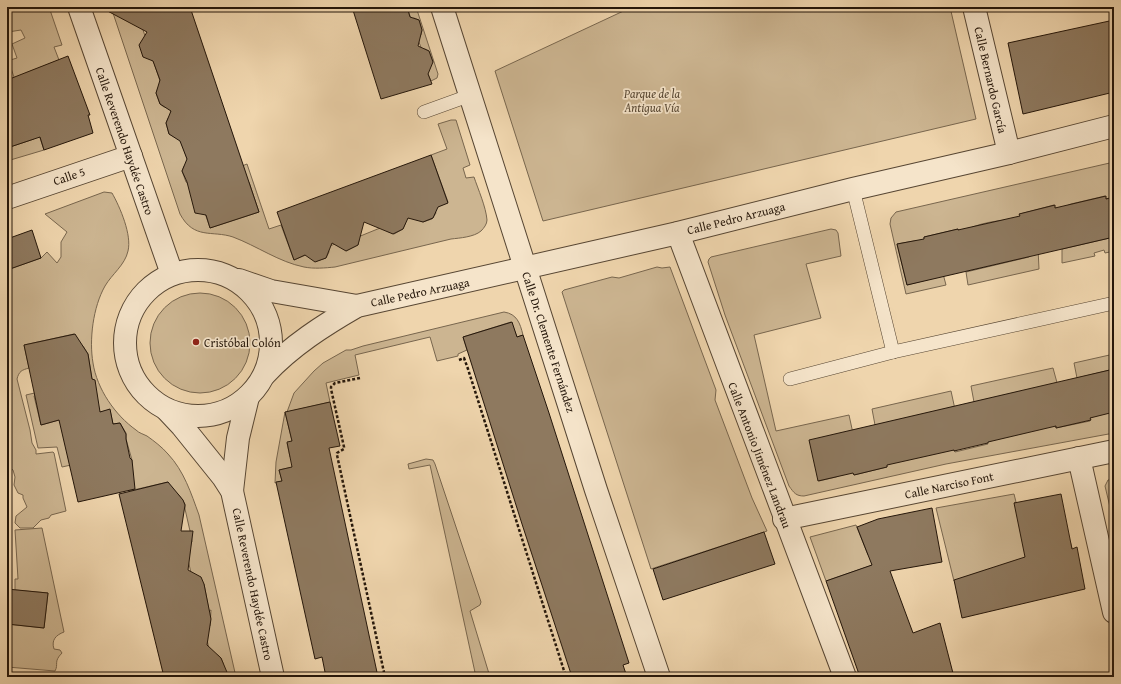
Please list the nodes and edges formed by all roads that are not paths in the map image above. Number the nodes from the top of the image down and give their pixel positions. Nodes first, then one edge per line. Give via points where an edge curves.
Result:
1 (79, 7) edge
2 (442, 7) edge
3 (974, 7) edge
4 (471, 95) junction
5 (424, 112) dead end
6 (1114, 126) edge
7 (1009, 153) junction
8 (131, 156) junction
9 (853, 189) junction
10 (7, 198) edge
11 (678, 233) junction
12 (525, 268) junction
13 (172, 274) junction
14 (228, 277) junction
15 (1114, 303) edge
16 (357, 306) junction
17 (893, 352) junction
18 (265, 374) junction
19 (790, 379) dead end
20 (248, 397) junction
21 (167, 410) junction
22 (1114, 451) edge
23 (1079, 458) junction
24 (232, 491) junction
25 (784, 519) junction
26 (1114, 612) edge
27 (273, 677) edge
28 (659, 677) edge
29 (845, 677) edge

1 - 8 street, Calle Reverendo Haydée Castro
2 - 4 street, Calle Dr. Clemente Fernández
3 - 7 street, Calle Bernardo García
4 - 5 lane
4 - 12 street, Calle Dr. Clemente Fernández
6 - 7 street, Calle Pedro Arzuaga
7 - 9 street, Calle Pedro Arzuaga
8 - 10 street, Calle 5
8 - 13 street, Calle Reverendo Haydée Castro
9 - 11 street, Calle Pedro Arzuaga
9 - 17 lane
11 - 12 street, Calle Pedro Arzuaga
11 - 25 street, Calle Antonio Jiménez Landrau
12 - 16 street, Calle Pedro Arzuaga
12 - 28 street, Calle Dr. Clemente Fernández
13 - 14 street, Calle Pedro Arzuaga via 200,270
13 - 21 street via 148,289 131,312 124,340 128,369 144,393
14 - 16 street, Calle Pedro Arzuaga via 271,291
14 - 18 street via 252,294 267,318 271,346
15 - 17 lane
16 - 18 street, Calle Pedro Arzuaga via 325,324 277,361
17 - 19 lane
18 - 20 street, Calle Pedro Arzuaga
20 - 21 street via 225,411 209,416 194,417
20 - 24 street, Calle Reverendo Haydée Castro via 238,438
21 - 24 street, Calle Reverendo Haydée Castro
22 - 23 street, Calle Narciso Font
23 - 25 street, Calle Narciso Font
23 - 26 street
24 - 27 street, Calle Reverendo Haydée Castro
25 - 29 street, Calle Antonio Jiménez Landrau

